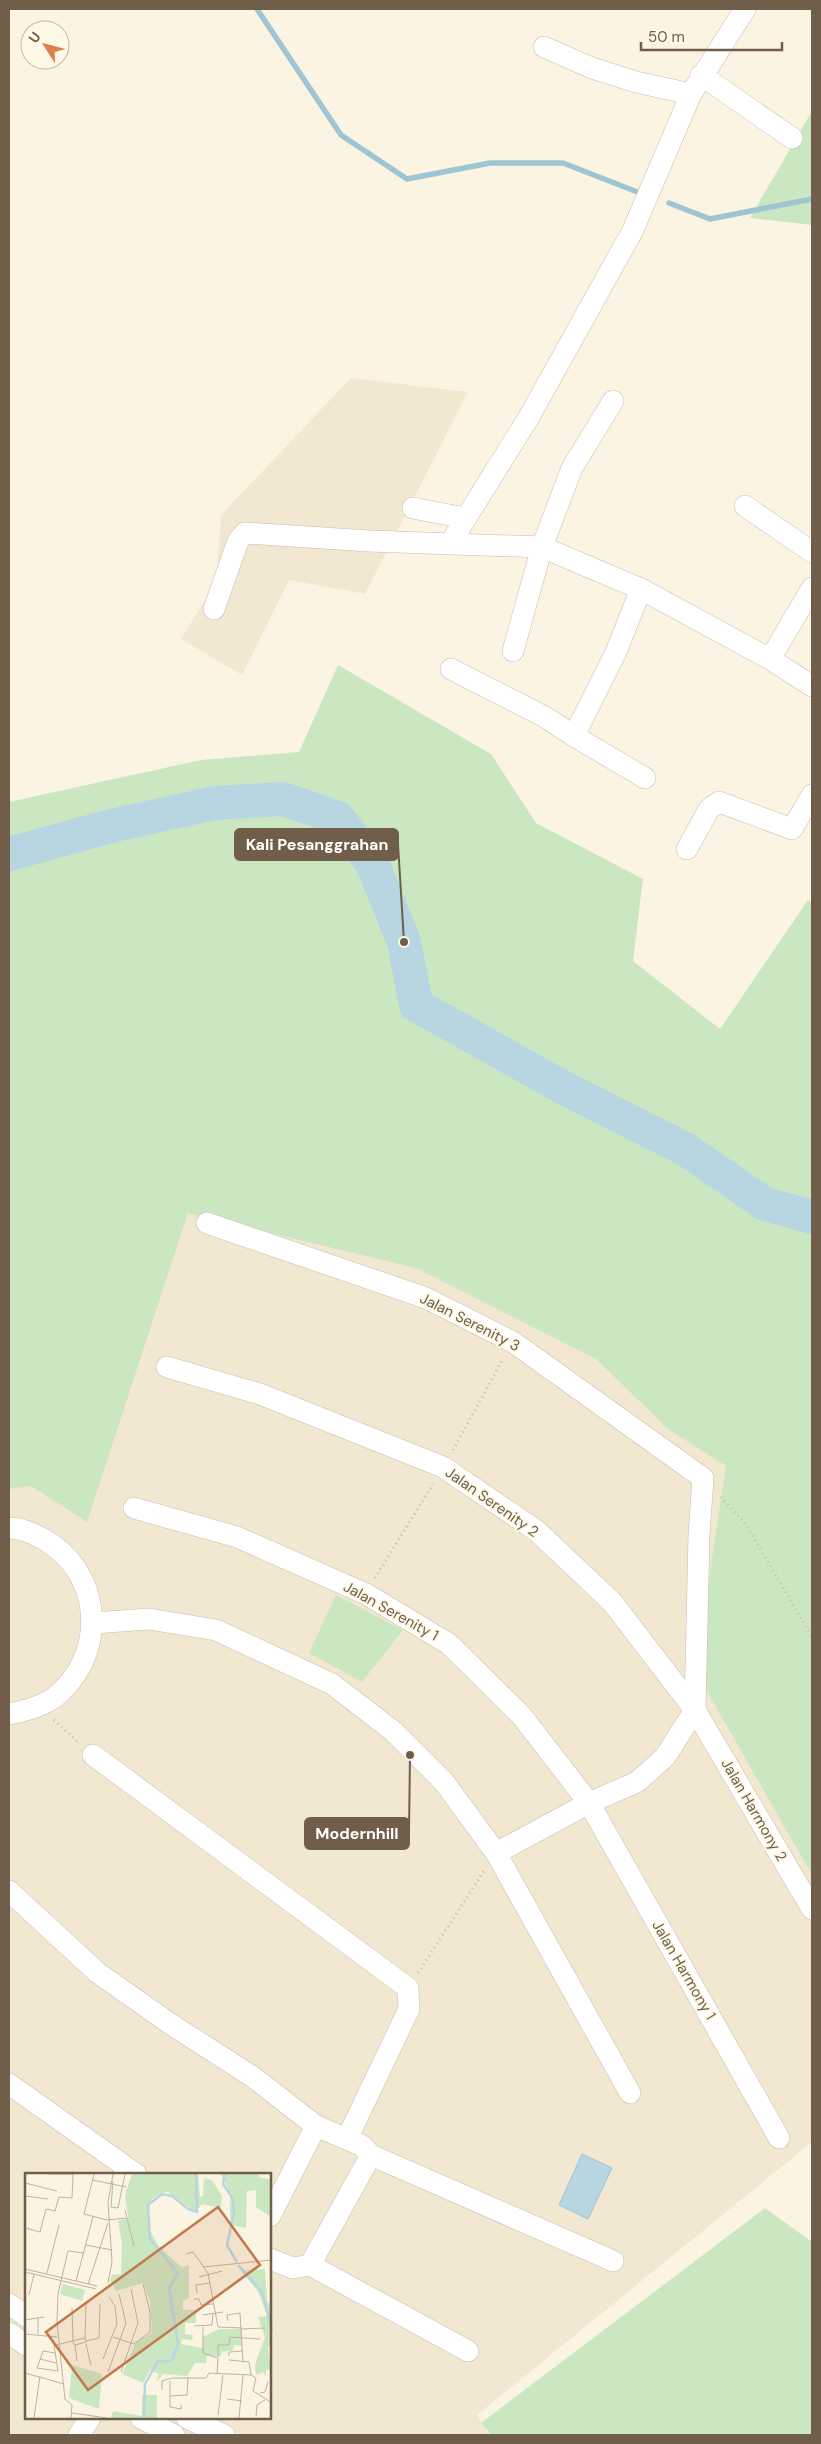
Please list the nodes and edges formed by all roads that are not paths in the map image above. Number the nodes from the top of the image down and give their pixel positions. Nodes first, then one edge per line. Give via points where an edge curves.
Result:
1 (745, 9) edge
2 (544, 47) dead end
3 (701, 75) junction
4 (691, 94) junction
5 (792, 138) dead end
6 (614, 400) dead end
7 (745, 506) dead end
8 (413, 508) dead end
9 (465, 518) junction
10 (451, 542) junction
11 (542, 546) junction
12 (812, 552) edge
13 (812, 588) edge
14 (641, 590) junction
15 (214, 610) dead end
16 (513, 652) dead end
17 (770, 659) junction
18 (451, 669) dead end
19 (812, 686) edge
20 (574, 736) junction
21 (645, 778) dead end
22 (812, 795) edge
23 (687, 850) dead end
24 (207, 1223) dead end
25 (167, 1367) dead end
26 (134, 1508) dead end
27 (9, 1528) edge
28 (93, 1624) junction
29 (695, 1710) junction
30 (19, 1712) edge
31 (93, 1755) road end
32 (589, 1803) junction
33 (496, 1853) junction
34 (9, 1891) edge
35 (812, 1909) edge
36 (9, 2084) edge
37 (630, 2093) dead end
38 (316, 2126) junction
39 (779, 2138) dead end
40 (347, 2139) junction
41 (370, 2155) junction
42 (135, 2173) edge
43 (271, 2214) edge
44 (271, 2259) edge
45 (612, 2262) dead end
46 (310, 2265) junction
47 (9, 2304) edge
48 (25, 2315) edge
49 (9, 2333) edge
50 (25, 2344) edge
51 (468, 2351) dead end
52 (89, 2419) edge
53 (143, 2419) edge
54 (187, 2423) edge
55 (79, 2435) edge
56 (174, 2435) edge
57 (224, 2435) edge

1 - 3 street
2 - 4 street via 592,68
3 - 4 street
3 - 5 street
4 - 9 street via 633,230 529,417
6 - 11 street via 572,468
7 - 12 street
8 - 9 street
9 - 10 street
10 - 11 street
10 - 15 street via 369,541 245,532 238,540
11 - 14 street
11 - 16 street
13 - 17 street
14 - 17 street
14 - 20 street via 616,652
17 - 19 street
18 - 20 street via 545,717
20 - 21 street
22 - 23 street via 792,829 719,802 709,809
24 - 29 street, Jalan Serenity 3 via 426,1298 513,1342 703,1478
25 - 29 street, Jalan Serenity 2 via 260,1394 443,1467 537,1532 612,1602
26 - 32 street, Jalan Serenity 1 via 237,1537 366,1594 449,1644 521,1715
27 - 28 street via 42,1538 67,1556 85,1584
28 - 30 street via 88,1652 74,1677 54,1697
28 - 33 street via 148,1619 216,1630 332,1684 393,1731 444,1782
29 - 32 street via 665,1757 644,1776
29 - 35 street, Jalan Harmony 2
31 - 40 street via 408,1988 409,2009
32 - 33 street
32 - 39 street, Jalan Harmony 1
33 - 37 street
34 - 38 street via 98,1974 252,2077
36 - 42 street
38 - 40 street
38 - 43 street
40 - 41 street via 361,2145
41 - 45 street
41 - 46 street
44 - 46 street via 293,2268
46 - 51 street
47 - 48 street
49 - 50 street
52 - 55 street
53 - 56 street
54 - 57 street

